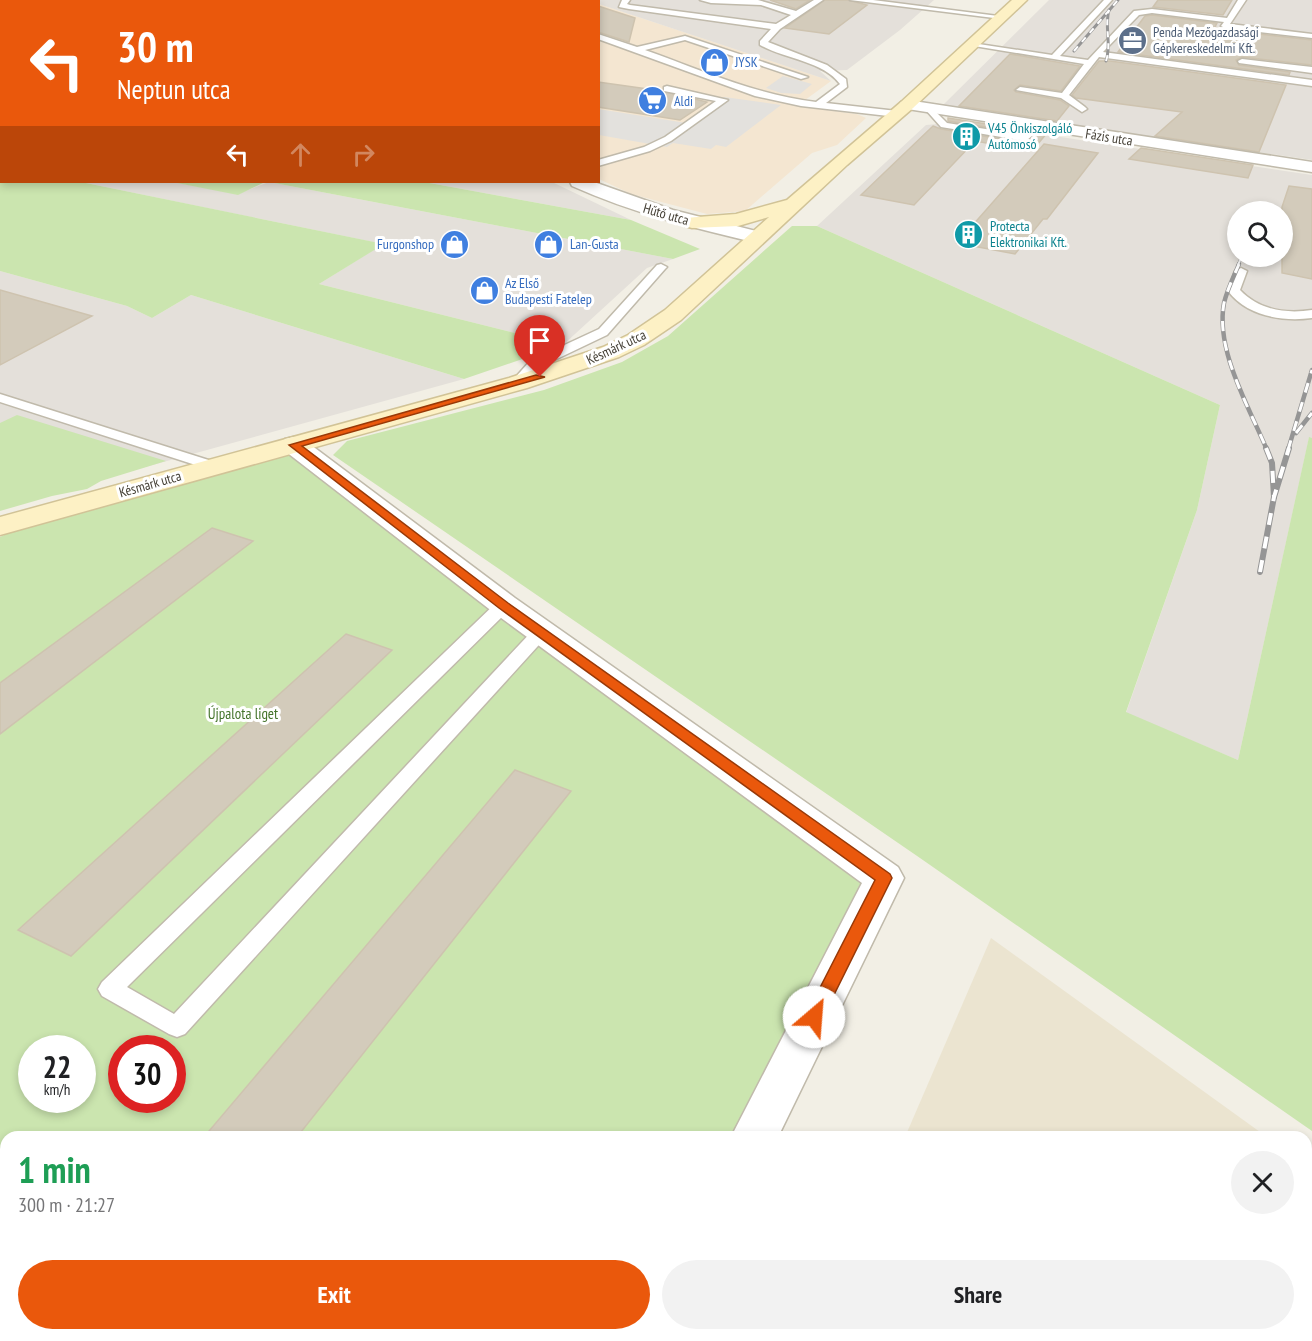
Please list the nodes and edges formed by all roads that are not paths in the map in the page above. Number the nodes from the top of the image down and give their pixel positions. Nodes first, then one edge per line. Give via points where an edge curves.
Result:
1 (626, 0) edge
2 (704, 0) edge
3 (819, 0) edge
4 (854, 0) edge
5 (1020, 0) edge
6 (1108, 0) edge
7 (1242, 0) edge
8 (880, 1) edge
9 (797, 14) junction
10 (1002, 17) junction
11 (1228, 20) junction
12 (777, 27) junction
13 (1312, 36) edge
14 (600, 37) edge
15 (1106, 44) junction
16 (972, 45) junction
17 (1123, 46) dead end
18 (636, 50) junction
19 (1097, 54) junction
20 (1053, 57) junction
21 (1229, 60) dead end
22 (1090, 63) junction
23 (1312, 70) edge
24 (1312, 83) edge
25 (667, 89) dead end
26 (1020, 90) dead end
27 (1064, 96) junction
28 (774, 97) junction
29 (818, 105) junction
30 (902, 110) junction
31 (1082, 110) dead end
32 (600, 162) edge
33 (1312, 167) edge
34 (581, 183) edge
35 (795, 202) junction
36 (692, 222) junction
37 (757, 237) junction
38 (661, 267) dead end
39 (1241, 272) dead end
40 (1312, 314) edge
41 (518, 383) junction
42 (0, 398) edge
43 (294, 445) junction
44 (213, 466) junction
45 (102, 497) junction
46 (0, 526) edge
47 (0, 537) edge
48 (504, 605) junction
49 (541, 632) junction
50 (757, 1131) edge

1 - 12 lane via 622,5
2 - 9 lane via 757,2
3 - 9 lane
4 - 8 lane
5 - 10 street, Késmárk utca
6 - 20 lane
7 - 11 lane
8 - 10 lane
9 - 12 lane
10 - 16 street, Késmárk utca
11 - 13 lane via 1225,26
11 - 15 lane via 1152,11 1137,13
12 - 29 lane via 763,41 767,47 824,67 844,82
14 - 18 lane
15 - 17 lane
15 - 19 lane
16 - 20 lane
16 - 30 street, Késmárk utca
18 - 28 lane
18 - 28 lane via 685,38 796,82
19 - 22 lane
19 - 24 lane
20 - 22 lane
21 - 23 lane
22 - 27 lane
25 - 32 lane via 724,100 668,139
26 - 27 lane
27 - 31 lane
28 - 29 lane
29 - 30 lane
30 - 33 street, Fázis utca via 930,109 1029,136
30 - 35 street, Késmárk utca
34 - 36 street, Hűtő utca via 630,204
35 - 36 street via 754,217
35 - 37 street, Késmárk utca
36 - 37 street, Hűtő utca
37 - 41 street, Késmárk utca via 673,315 636,340 591,360
38 - 41 lane via 603,332 534,364
39 - 40 lane via 1234,291 1239,298 1288,315
41 - 43 street, Késmárk utca
42 - 44 lane
43 - 44 street, Késmárk utca
43 - 48 street
44 - 45 street, Késmárk utca
45 - 46 street, Késmárk utca
45 - 47 street, Késmárk utca
48 - 49 street
48 - 49 lane via 110,989 177,1027
49 - 50 street via 884,878

